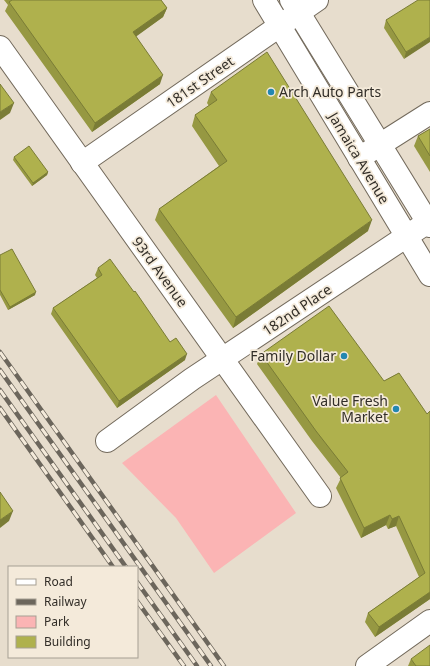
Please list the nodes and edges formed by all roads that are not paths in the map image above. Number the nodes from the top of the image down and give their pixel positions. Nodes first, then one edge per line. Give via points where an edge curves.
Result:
1 (264, 0) edge
2 (317, 0) edge
3 (295, 7) edge
4 (280, 26) junction
5 (0, 47) edge
6 (430, 113) edge
7 (381, 144) junction
8 (359, 158) junction
9 (82, 163) junction
10 (429, 224) edge
11 (406, 236) junction
12 (430, 275) edge
13 (223, 360) junction
14 (107, 441) dead end
15 (320, 496) dead end
16 (430, 621) edge
17 (367, 666) edge

1 - 4 street, Jamaica Avenue
2 - 3 street, 181st Street
3 - 4 street, 181st Street
3 - 7 street, Jamaica Avenue
4 - 8 street, Jamaica Avenue
4 - 9 street, 181st Street
5 - 9 street, 93rd Avenue
6 - 7 street
7 - 8 street
7 - 10 street, Jamaica Avenue
8 - 11 street, Jamaica Avenue
9 - 13 street, 93rd Avenue
10 - 11 street, 182nd Place
11 - 12 street, Jamaica Avenue
11 - 13 street, 182nd Place
13 - 14 street, 182nd Place via 192,379
13 - 15 street, 93rd Avenue
16 - 17 street

